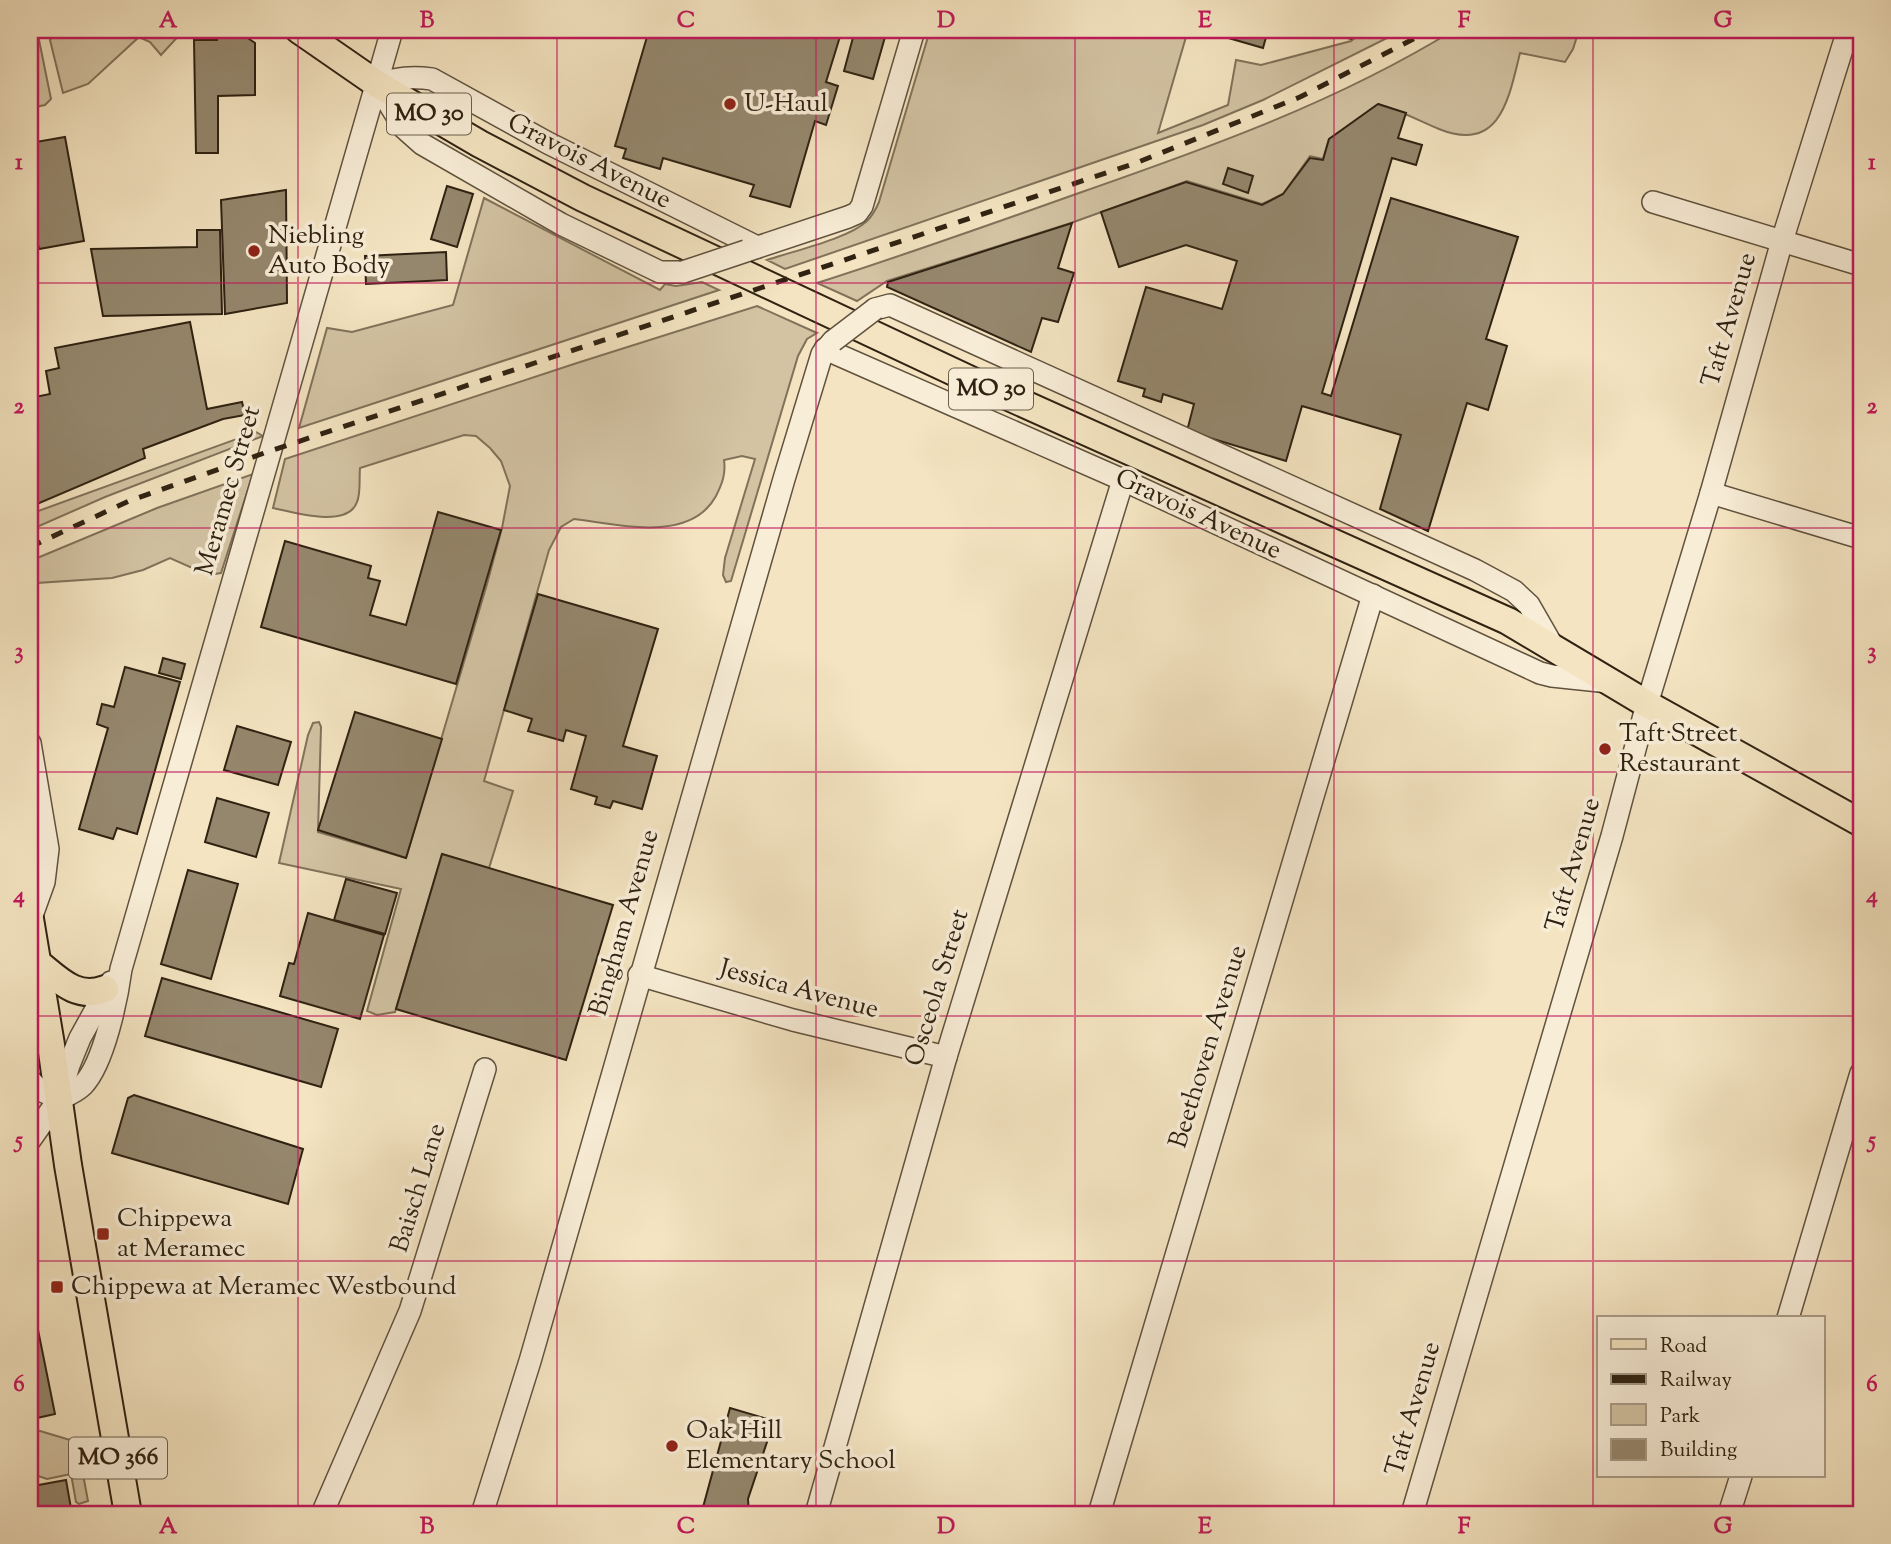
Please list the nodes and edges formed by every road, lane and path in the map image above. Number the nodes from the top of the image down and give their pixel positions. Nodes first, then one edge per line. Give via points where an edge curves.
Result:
1 (299, 30) edge
2 (392, 30) edge
3 (915, 30) edge
4 (1848, 30) edge
5 (377, 84) junction
6 (1653, 202) dead end
7 (1782, 241) junction
8 (752, 249) junction
9 (1861, 265) edge
10 (829, 345) junction
11 (1123, 480) junction
12 (1711, 493) junction
13 (1861, 538) edge
14 (1373, 595) junction
15 (1552, 645) junction
16 (1610, 682) junction
17 (1647, 704) junction
18 (30, 743) edge
19 (1861, 822) edge
20 (30, 920) edge
21 (38, 963) junction
22 (639, 975) junction
23 (113, 979) junction
24 (946, 1057) junction
25 (485, 1069) dead end
26 (1861, 1073) edge
27 (30, 1080) edge
28 (59, 1099) junction
29 (30, 1140) edge
30 (1789, 1316) edge
31 (1740, 1478) edge
32 (128, 1514) edge
33 (322, 1514) edge
34 (482, 1514) edge
35 (816, 1514) edge
36 (1099, 1514) edge
37 (1412, 1514) edge
38 (1729, 1514) edge

1 - 5 main road, Gravois Avenue / MO 30
2 - 5 street, Meramec Street
3 - 8 street via 857,213
4 - 7 street, Taft Avenue
5 - 8 street, Gravois Avenue via 415,76 432,79
5 - 8 street, Gravois Avenue, bridge via 404,128 422,144 561,224 660,272 683,272
5 - 15 main road, Gravois Avenue / MO 30 via 504,157 668,240 1369,557
5 - 23 street, Meramec Street
6 - 7 street
7 - 9 street
7 - 12 street, Taft Avenue
10 - 11 street, Gravois Avenue
10 - 15 street, Gravois Avenue, bridge via 875,309 890,305 1475,570 1514,591 1529,605
10 - 22 street, Bingham Avenue via 784,479
11 - 14 street, Gravois Avenue
11 - 24 street, Osceola Street
12 - 13 street
12 - 17 street, Taft Avenue
14 - 16 street, Gravois Avenue via 1539,673
14 - 36 street, Beethoven Avenue
15 - 16 main road, Gravois Avenue / MO 30
16 - 17 main road, Gravois Avenue / MO 30
17 - 19 main road, Gravois Avenue / MO 30
17 - 37 street, Taft Avenue
18 - 20 street via 48,849 44,882
20 - 21 main road, MO 366
21 - 23 main road via 75,991 97,992
21 - 28 main road, MO 366
22 - 24 street, Jessica Avenue via 793,1020
22 - 34 street, Bingham Avenue
23 - 28 street, Meramec Street via 80,1038
24 - 35 street, Osceola Street
25 - 33 street, Baisch Lane via 410,1311
26 - 30 street
27 - 28 street
28 - 29 street, Meramec Street
28 - 32 main road, MO 366
31 - 38 street

